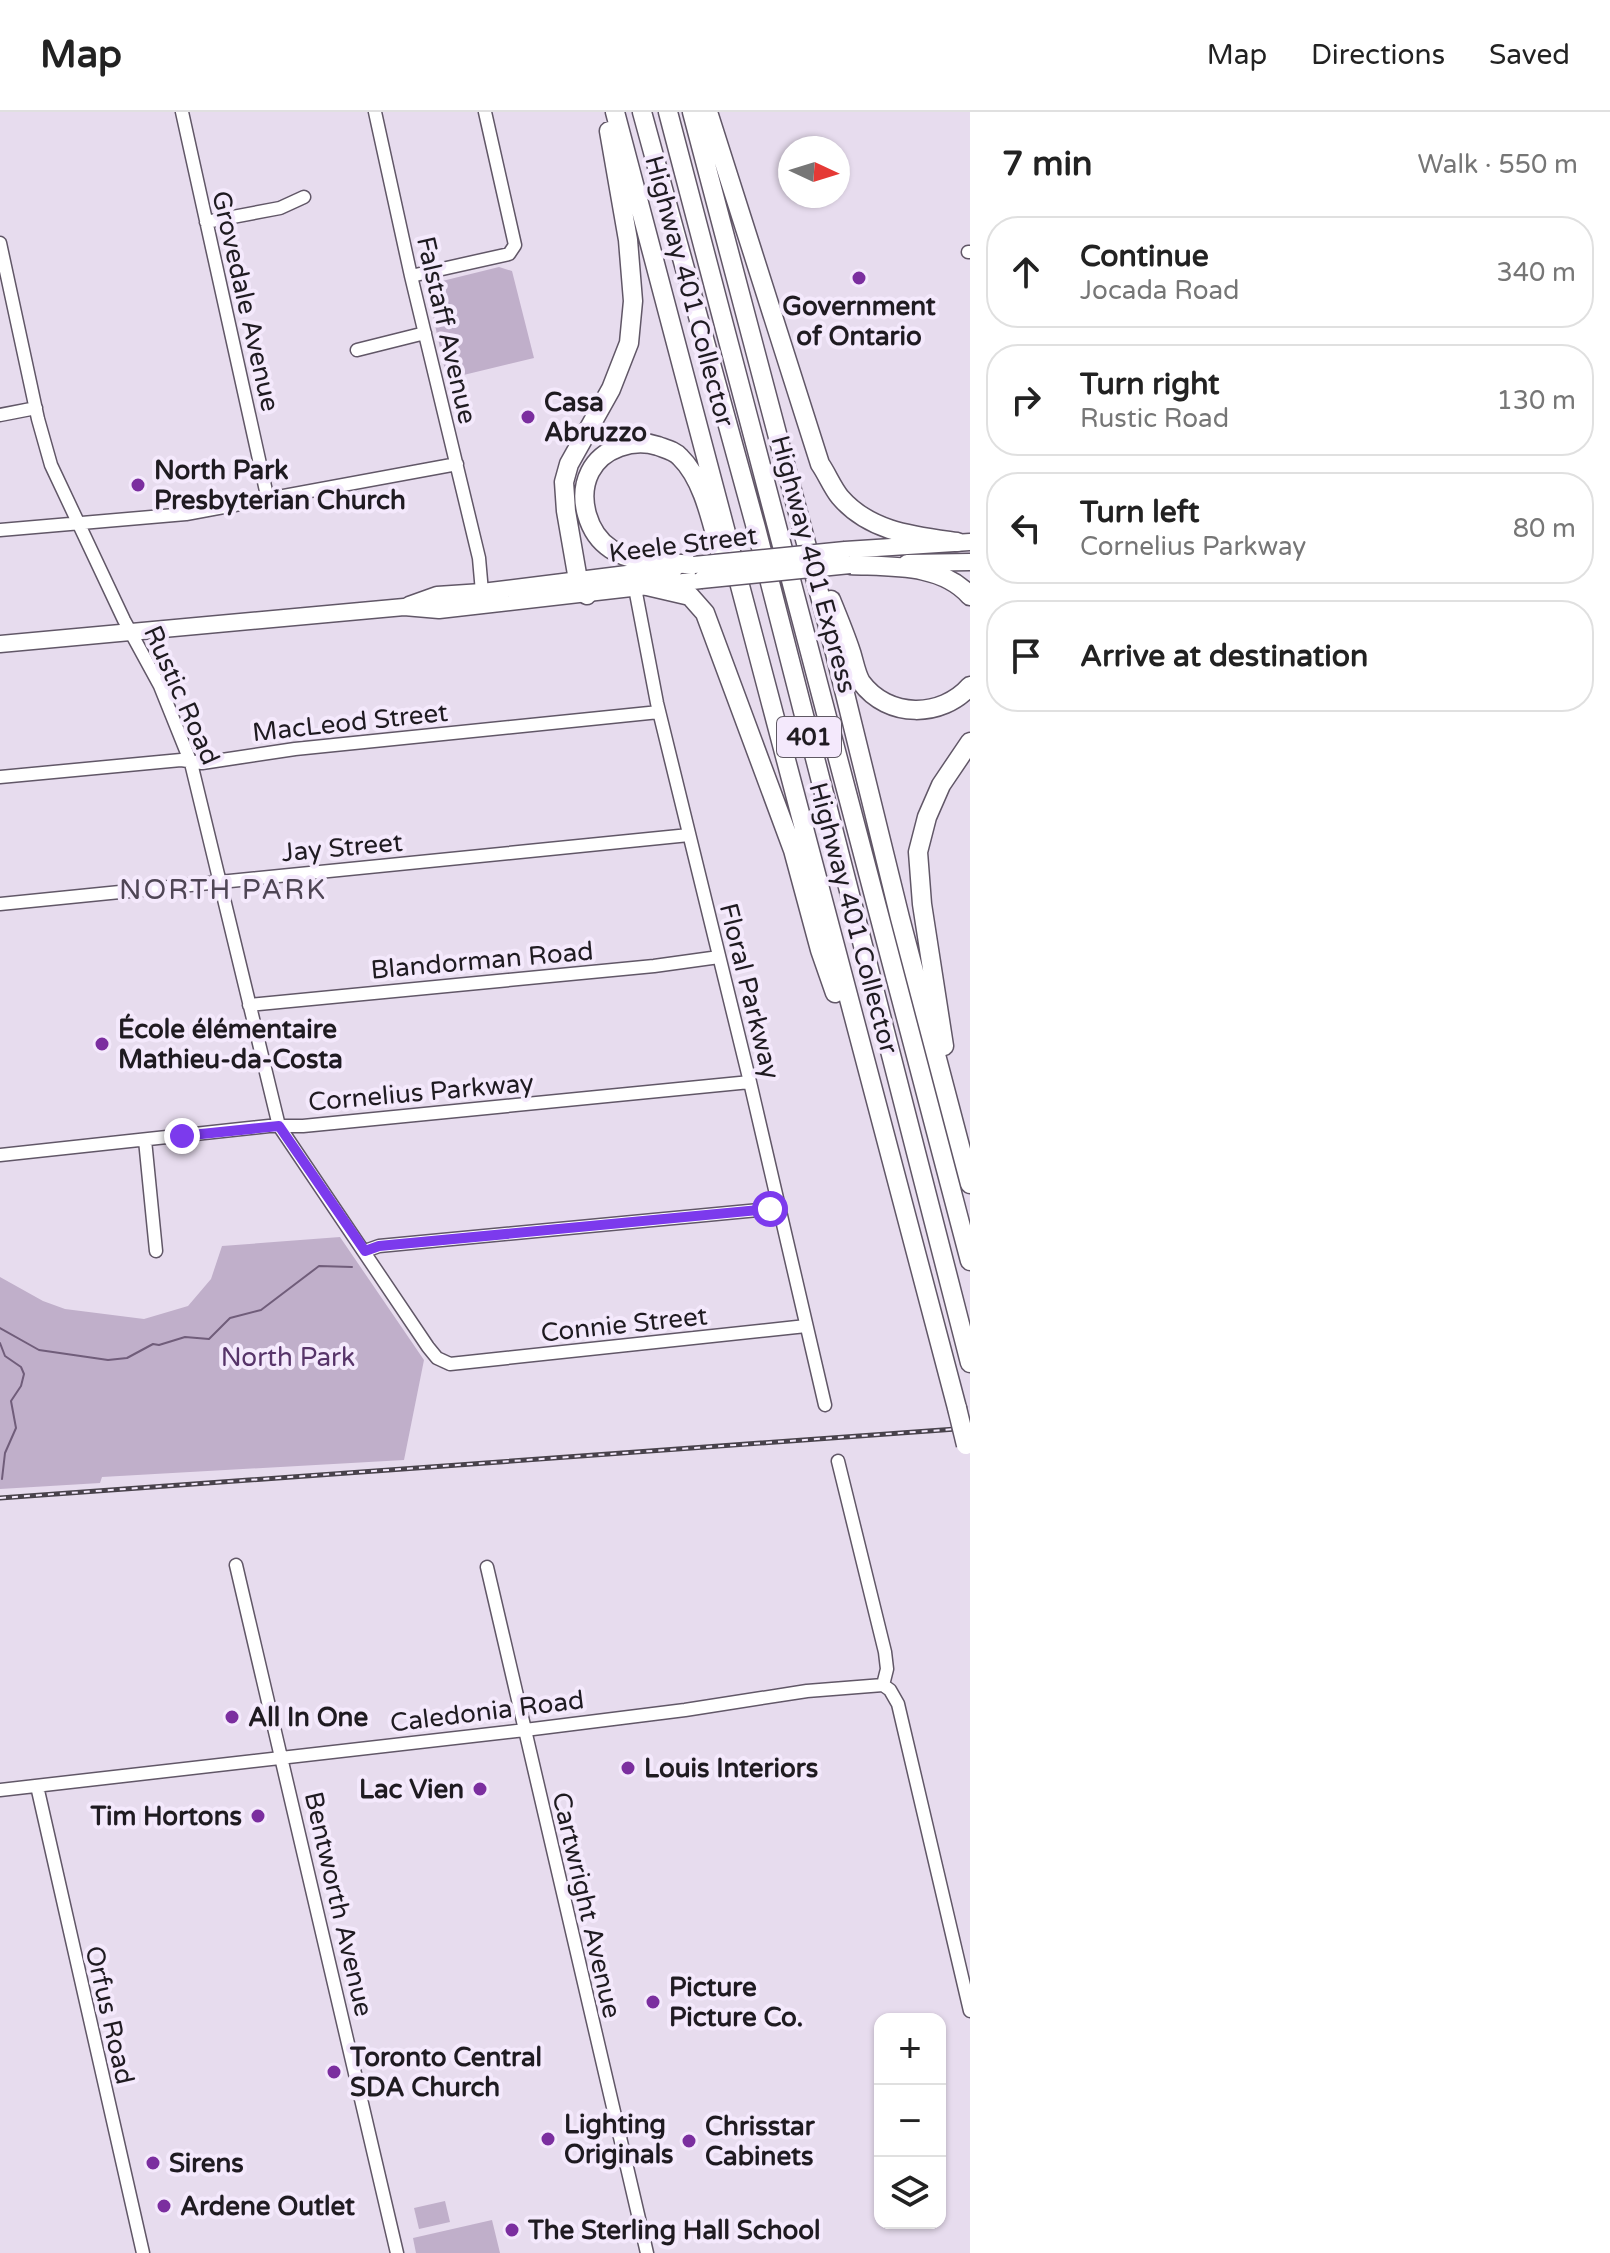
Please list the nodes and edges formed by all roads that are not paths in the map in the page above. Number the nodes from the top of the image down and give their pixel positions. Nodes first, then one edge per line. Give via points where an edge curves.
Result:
1 (182, 112) edge
2 (375, 112) edge
3 (485, 112) edge
4 (606, 112) edge
5 (615, 112) edge
6 (642, 112) edge
7 (668, 112) edge
8 (692, 112) edge
9 (708, 112) edge
10 (304, 197) dead end
11 (206, 222) junction
12 (0, 243) edge
13 (411, 276) junction
14 (425, 333) junction
15 (357, 350) dead end
16 (36, 408) junction
17 (0, 415) edge
18 (457, 464) junction
19 (268, 500) junction
20 (79, 522) junction
21 (0, 530) edge
22 (963, 542) edge
23 (806, 544) junction
24 (847, 558) junction
25 (970, 562) edge
26 (698, 573) junction
27 (582, 587) junction
28 (641, 587) junction
29 (970, 596) edge
30 (483, 597) junction
31 (130, 632) junction
32 (0, 644) edge
33 (970, 686) edge
34 (659, 712) junction
35 (774, 713) junction
36 (970, 742) edge
37 (191, 763) junction
38 (0, 777) edge
39 (689, 835) junction
40 (221, 881) junction
41 (0, 904) edge
42 (719, 957) junction
43 (249, 1005) junction
44 (750, 1082) junction
45 (943, 1085) junction
46 (877, 1109) junction
47 (279, 1126) junction
48 (145, 1140) junction
49 (0, 1155) edge
50 (970, 1184) edge
51 (780, 1208) junction
52 (156, 1251) dead end
53 (365, 1251) junction
54 (970, 1261) edge
55 (806, 1326) junction
56 (447, 1363) joint
57 (970, 1363) edge
58 (825, 1405) dead end
59 (968, 1452) edge
60 (838, 1461) dead end
61 (236, 1565) dead end
62 (487, 1567) dead end
63 (883, 1685) junction
64 (525, 1730) junction
65 (282, 1757) junction
66 (37, 1786) junction
67 (0, 1790) edge
68 (970, 2011) edge
69 (141, 2253) edge
70 (397, 2253) edge
71 (647, 2253) edge

1 - 11 street, Grovedale Avenue
2 - 13 street, Falstaff Avenue
3 - 13 street via 515,245 509,254
4 - 27 highway via 633,301 629,343 564,482
5 - 35 highway, Highway 401 Collector / 401
6 - 57 highway, Highway 401 Express / 401 via 756,528
7 - 54 highway, Highway 401 Express / 401
8 - 23 highway, Highway 401 Collector / 401
9 - 22 highway via 820,464 839,496 876,525
10 - 11 street via 280,208
11 - 19 street, Grovedale Avenue
12 - 16 street, Rustic Road
13 - 14 street, Falstaff Avenue
14 - 15 street
14 - 18 street, Falstaff Avenue
16 - 17 street
16 - 20 street, Rustic Road via 51,465
18 - 19 street
18 - 30 street, Falstaff Avenue via 479,558 486,565
19 - 20 street via 186,514
20 - 21 street
20 - 31 street, Rustic Road
22 - 24 main road, Keele Street
23 - 33 highway via 861,681 902,709 923,711 949,704
23 - 45 highway, Highway 401 Collector / 401
24 - 25 main road, Keele Street
24 - 26 main road, Keele Street, bridge
24 - 29 highway via 915,569 951,581
26 - 27 main road, Keele Street
26 - 28 main road, Keele Street
26 - 35 highway via 623,554 594,534 586,515 586,492 590,473 606,454 629,443 654,445 678,454 692,472
27 - 28 main road, Keele Street
27 - 30 main road, Keele Street
27 - 30 main road, Keele Street
28 - 34 street, Floral Parkway
28 - 46 highway via 690,596 705,613 793,850 820,950
30 - 31 main road, Keele Street via 437,595 404,607
31 - 32 main road, Keele Street
31 - 37 street, Rustic Road via 160,686
34 - 37 street, MacLeod Street
34 - 39 street, Floral Parkway
35 - 46 highway, Highway 401 Collector / 401
36 - 45 highway via 941,785 918,852 947,1065
37 - 38 street, MacLeod Street
37 - 40 street, Rustic Road
39 - 40 street, Jay Street
39 - 42 street, Floral Parkway
40 - 41 street, Jay Street
40 - 43 street, Rustic Road
42 - 43 street, Blandorman Road
42 - 44 street, Floral Parkway
43 - 47 street, Rustic Road
44 - 47 street, Cornelius Parkway
44 - 51 street, Floral Parkway
45 - 50 highway, Highway 401 Collector / 401
46 - 59 highway, Highway 401 Collector / 401, bridge
47 - 48 street, Cornelius Parkway
47 - 53 street, Rustic Road
48 - 49 street, Cornelius Parkway
48 - 52 street
51 - 53 street
51 - 55 street, Floral Parkway
53 - 56 street, Rustic Road via 428,1347
55 - 56 street, Connie Street
55 - 58 street, Floral Parkway
60 - 63 street via 885,1652
61 - 65 street, Bentworth Avenue
62 - 64 street, Cartwright Avenue
63 - 64 street, Caledonia Road
63 - 68 street via 898,1704
64 - 65 street, Caledonia Road
64 - 71 street, Cartwright Avenue
65 - 66 street, Caledonia Road
65 - 70 street, Bentworth Avenue
66 - 67 street, Caledonia Road
66 - 69 street, Orfus Road

